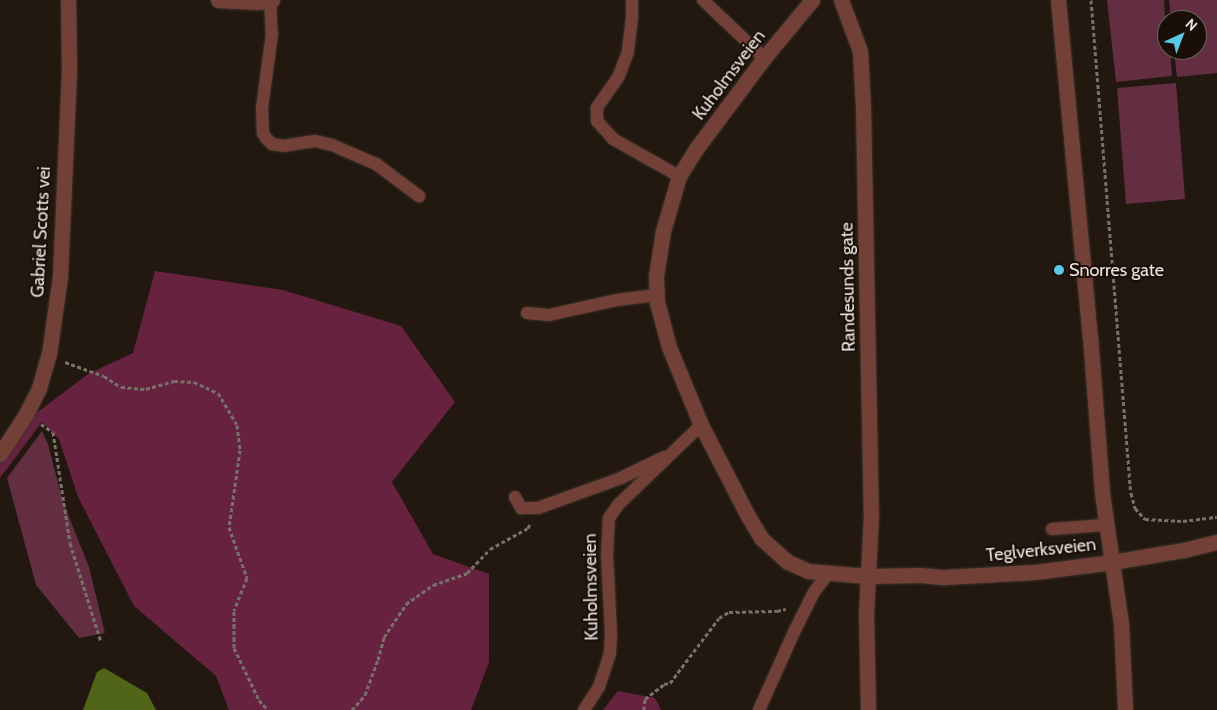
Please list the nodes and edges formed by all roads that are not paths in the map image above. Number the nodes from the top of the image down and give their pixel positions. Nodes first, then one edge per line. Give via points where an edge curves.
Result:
1 (68, 0) edge
2 (218, 0) edge
3 (632, 0) edge
4 (703, 0) edge
5 (812, 0) edge
6 (841, 0) edge
7 (1058, 0) edge
8 (271, 1) edge
9 (764, 58) junction
10 (679, 176) junction
11 (419, 196) dead end
12 (657, 295) junction
13 (526, 313) dead end
14 (701, 426) junction
15 (673, 453) junction
16 (0, 454) edge
17 (514, 497) dead end
18 (1106, 525) junction
19 (1052, 529) dead end
20 (1217, 542) edge
21 (1112, 562) junction
22 (828, 574) junction
23 (867, 576) junction
24 (584, 710) edge
25 (759, 710) edge
26 (868, 710) edge
27 (1125, 710) edge

1 - 16 street, Gabriel Scotts vei via 69,68 60,277 49,354 39,388
2 - 8 street
3 - 10 lane via 628,52 619,76 597,108 597,121 613,139
4 - 9 lane
5 - 9 street, Kuholmsveien
6 - 23 street, Randesunds gate via 860,51 863,107 871,515
7 - 18 street
8 - 11 lane via 272,34 262,108 266,138 272,144 282,146 315,141 332,145 376,164
9 - 10 street, Kuholmsveien
10 - 12 street, Kuholmsveien via 663,231 656,276
12 - 13 lane via 549,315
12 - 14 street, Kuholmsveien via 669,347
14 - 15 lane, Kuholmsveien
14 - 22 street, Kuholmsveien via 761,538 788,562 808,571
15 - 17 lane, Kuholmsveien via 622,478 538,508 521,508
15 - 24 lane, Kuholmsveien via 618,505 609,518 610,653 599,687
18 - 19 lane
18 - 21 street
20 - 21 street, Teglverksveien
21 - 23 street, Teglverksveien via 1004,574
21 - 27 street via 1122,624
22 - 23 street, Kuholmsveien
22 - 25 lane via 814,592 794,630
23 - 26 street

